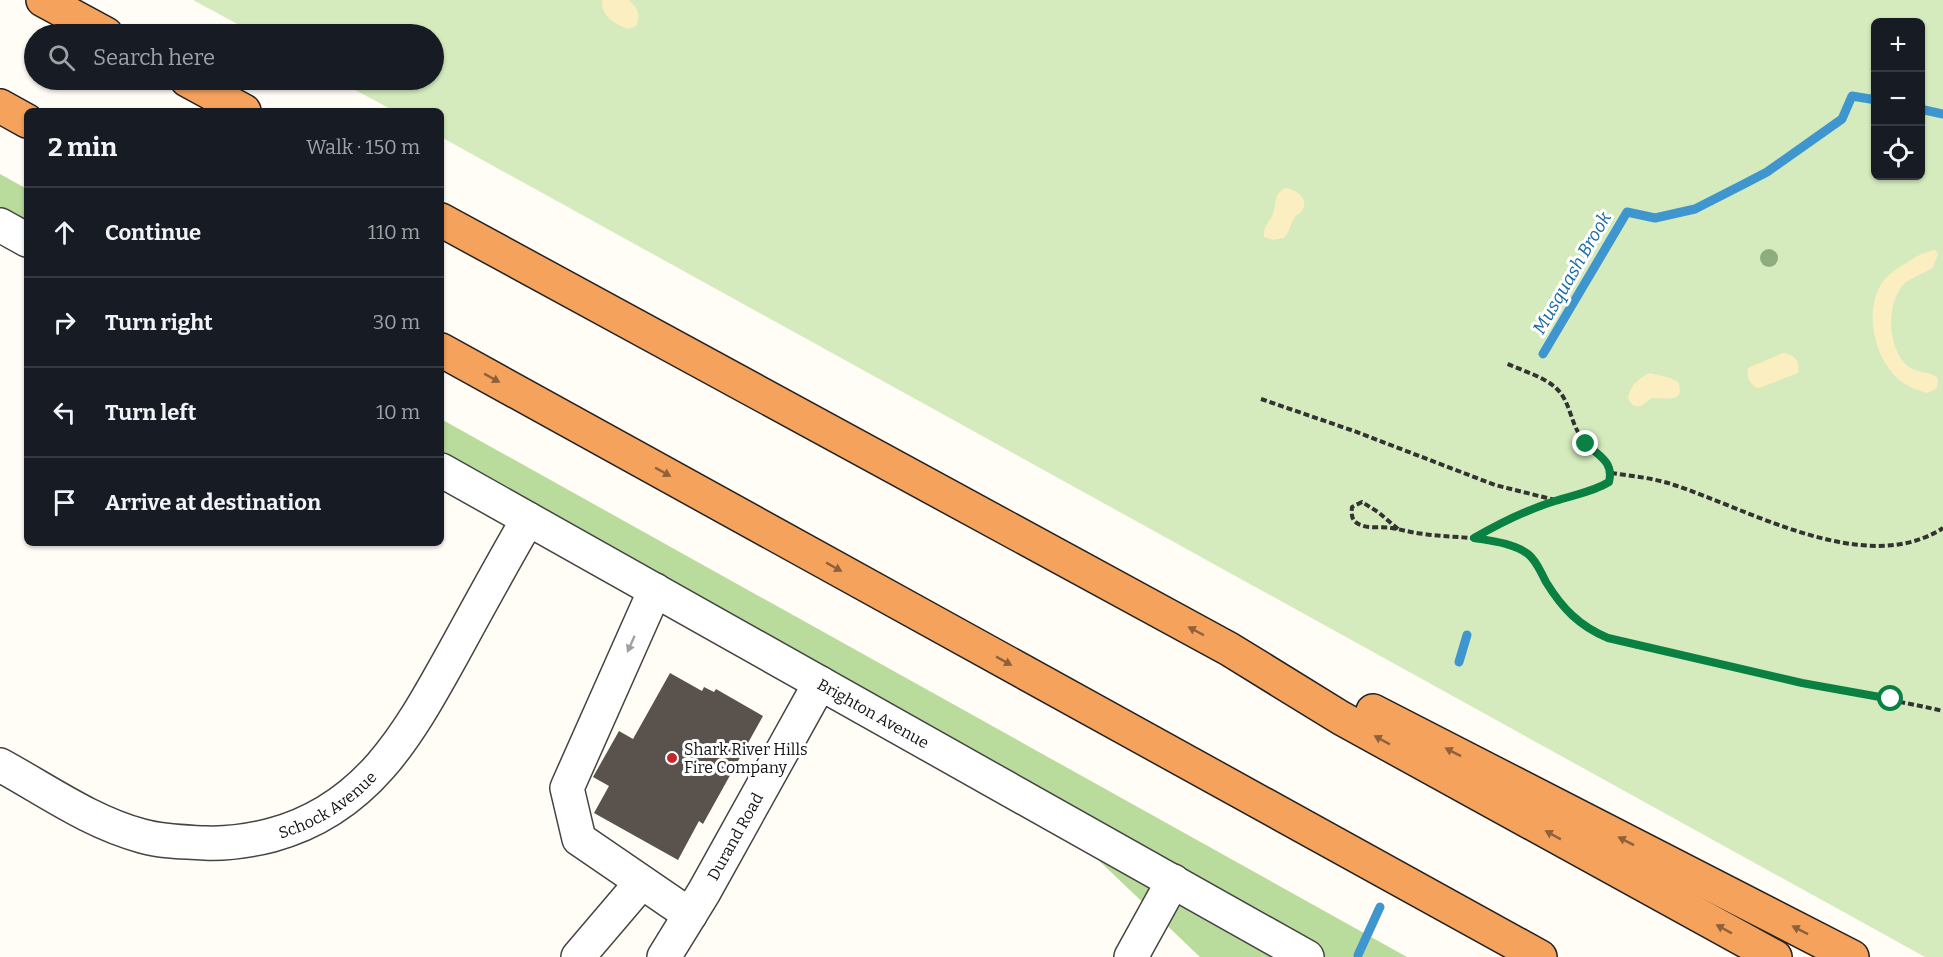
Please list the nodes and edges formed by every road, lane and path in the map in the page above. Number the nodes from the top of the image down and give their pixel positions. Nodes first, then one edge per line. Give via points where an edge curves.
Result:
1 (43, 0) edge
2 (87, 24) edge
3 (205, 90) edge
4 (0, 106) edge
5 (238, 108) edge
6 (24, 119) edge
7 (444, 222) edge
8 (0, 225) edge
9 (24, 238) edge
10 (444, 352) edge
11 (1506, 363) dead end
12 (1261, 399) dead end
13 (444, 472) edge
14 (1611, 473) junction
15 (1556, 501) junction
16 (528, 519) junction
17 (1943, 528) edge
18 (1398, 529) junction
19 (1474, 538) junction
20 (655, 590) junction
21 (1228, 649) junction
22 (820, 683) junction
23 (1943, 711) edge
24 (0, 765) edge
25 (1173, 881) junction
26 (641, 883) junction
27 (690, 915) junction
28 (578, 957) edge
29 (664, 957) edge
30 (1131, 957) edge
31 (1307, 957) edge
32 (1540, 957) edge
33 (1775, 957) edge
34 (1852, 957) edge

1 - 2 highway
3 - 5 highway
4 - 6 highway
21 -> 7 highway
8 - 9 street
10 -> 32 highway
11 - 14 path via 1548,382 1563,395 1579,435
12 - 15 path via 1495,485
13 - 16 street, Brighton Avenue
14 - 15 path via 1609,482 1600,488
14 - 17 path via 1673,484 1794,530 1849,544 1908,544
15 - 19 path via 1500,522
16 - 20 street, Brighton Avenue
16 - 24 street, Schock Avenue via 419,714 390,757 351,797 322,816 290,830 248,841 168,841 107,824
18 - 18 path via 1360,525 1353,520 1352,507 1362,502
18 - 19 path
19 - 23 path via 1508,545 1527,554 1567,612 1608,638
20 - 22 street, Brighton Avenue
20 -> 26 street via 567,788 579,840
33 -> 21 highway via 1341,718
34 -> 21 highway via 1347,697
22 - 25 street, Brighton Avenue
22 - 27 street, Durand Road
25 - 30 street
25 - 31 street, Brighton Avenue
26 - 27 street
26 - 28 street
27 - 29 street, Durand Road

